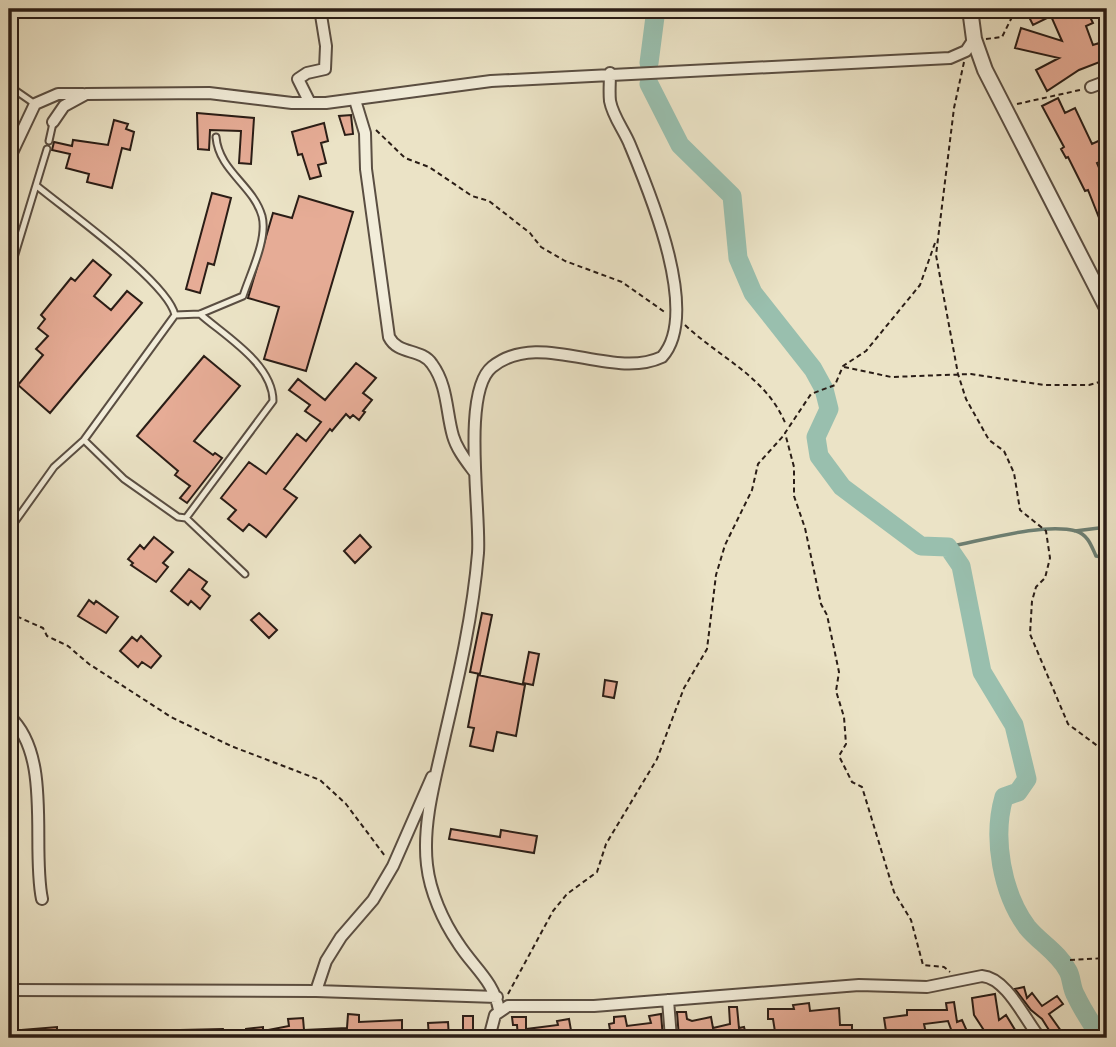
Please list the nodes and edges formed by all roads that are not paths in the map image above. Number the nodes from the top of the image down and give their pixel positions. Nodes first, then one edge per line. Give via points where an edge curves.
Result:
1 (320, 9) edge
2 (970, 9) edge
3 (970, 45) junction
4 (610, 74) junction
5 (1107, 81) edge
6 (9, 86) edge
7 (1091, 87) road end
8 (86, 93) junction
9 (355, 100) junction
10 (310, 103) junction
11 (35, 104) junction
12 (53, 122) joint
13 (216, 137) dead end
14 (49, 141) dead end
15 (47, 149) dead end
16 (9, 159) edge
17 (37, 186) junction
18 (9, 274) edge
19 (1107, 308) edge
20 (200, 314) junction
21 (175, 315) junction
22 (84, 440) junction
23 (475, 473) junction
24 (186, 518) junction
25 (9, 530) edge
26 (245, 574) dead end
27 (9, 716) edge
28 (439, 761) junction
29 (41, 900) dead end
30 (9, 990) edge
31 (316, 991) junction
32 (496, 997) junction
33 (668, 1000) junction
34 (499, 1010) junction
35 (489, 1038) edge
36 (671, 1038) edge
37 (1040, 1038) edge

1 - 10 street via 325,69 298,79
2 - 3 street
3 - 4 street via 950,58
3 - 19 street
4 - 9 street via 491,81
4 - 23 street via 614,112 630,145 670,264 676,317 669,349 641,364 528,354 494,365 479,391
5 - 7 street
6 - 11 lane
8 - 10 street via 209,93
8 - 11 street via 58,94
8 - 12 street via 64,106
9 - 10 street
9 - 23 street via 363,124 389,337 398,348 431,362 446,395 454,440
11 - 16 street
12 - 14 lane
13 - 20 lane via 220,159 262,217 261,235 243,296
15 - 17 lane
17 - 18 lane
17 - 21 lane via 154,283
20 - 21 lane
20 - 24 lane via 265,372 273,386 273,401
21 - 22 lane
22 - 24 lane via 124,479
22 - 25 lane via 54,467
23 - 28 street via 478,551 473,596
24 - 26 lane
27 - 29 street via 26,739 33,768
28 - 31 street via 393,866 326,961
28 - 32 street via 427,828 430,888 458,944
30 - 31 street
31 - 32 street
32 - 34 street
33 - 34 street via 523,1005
33 - 36 street
33 - 37 street via 859,985 928,987 982,976 995,980
34 - 35 street

